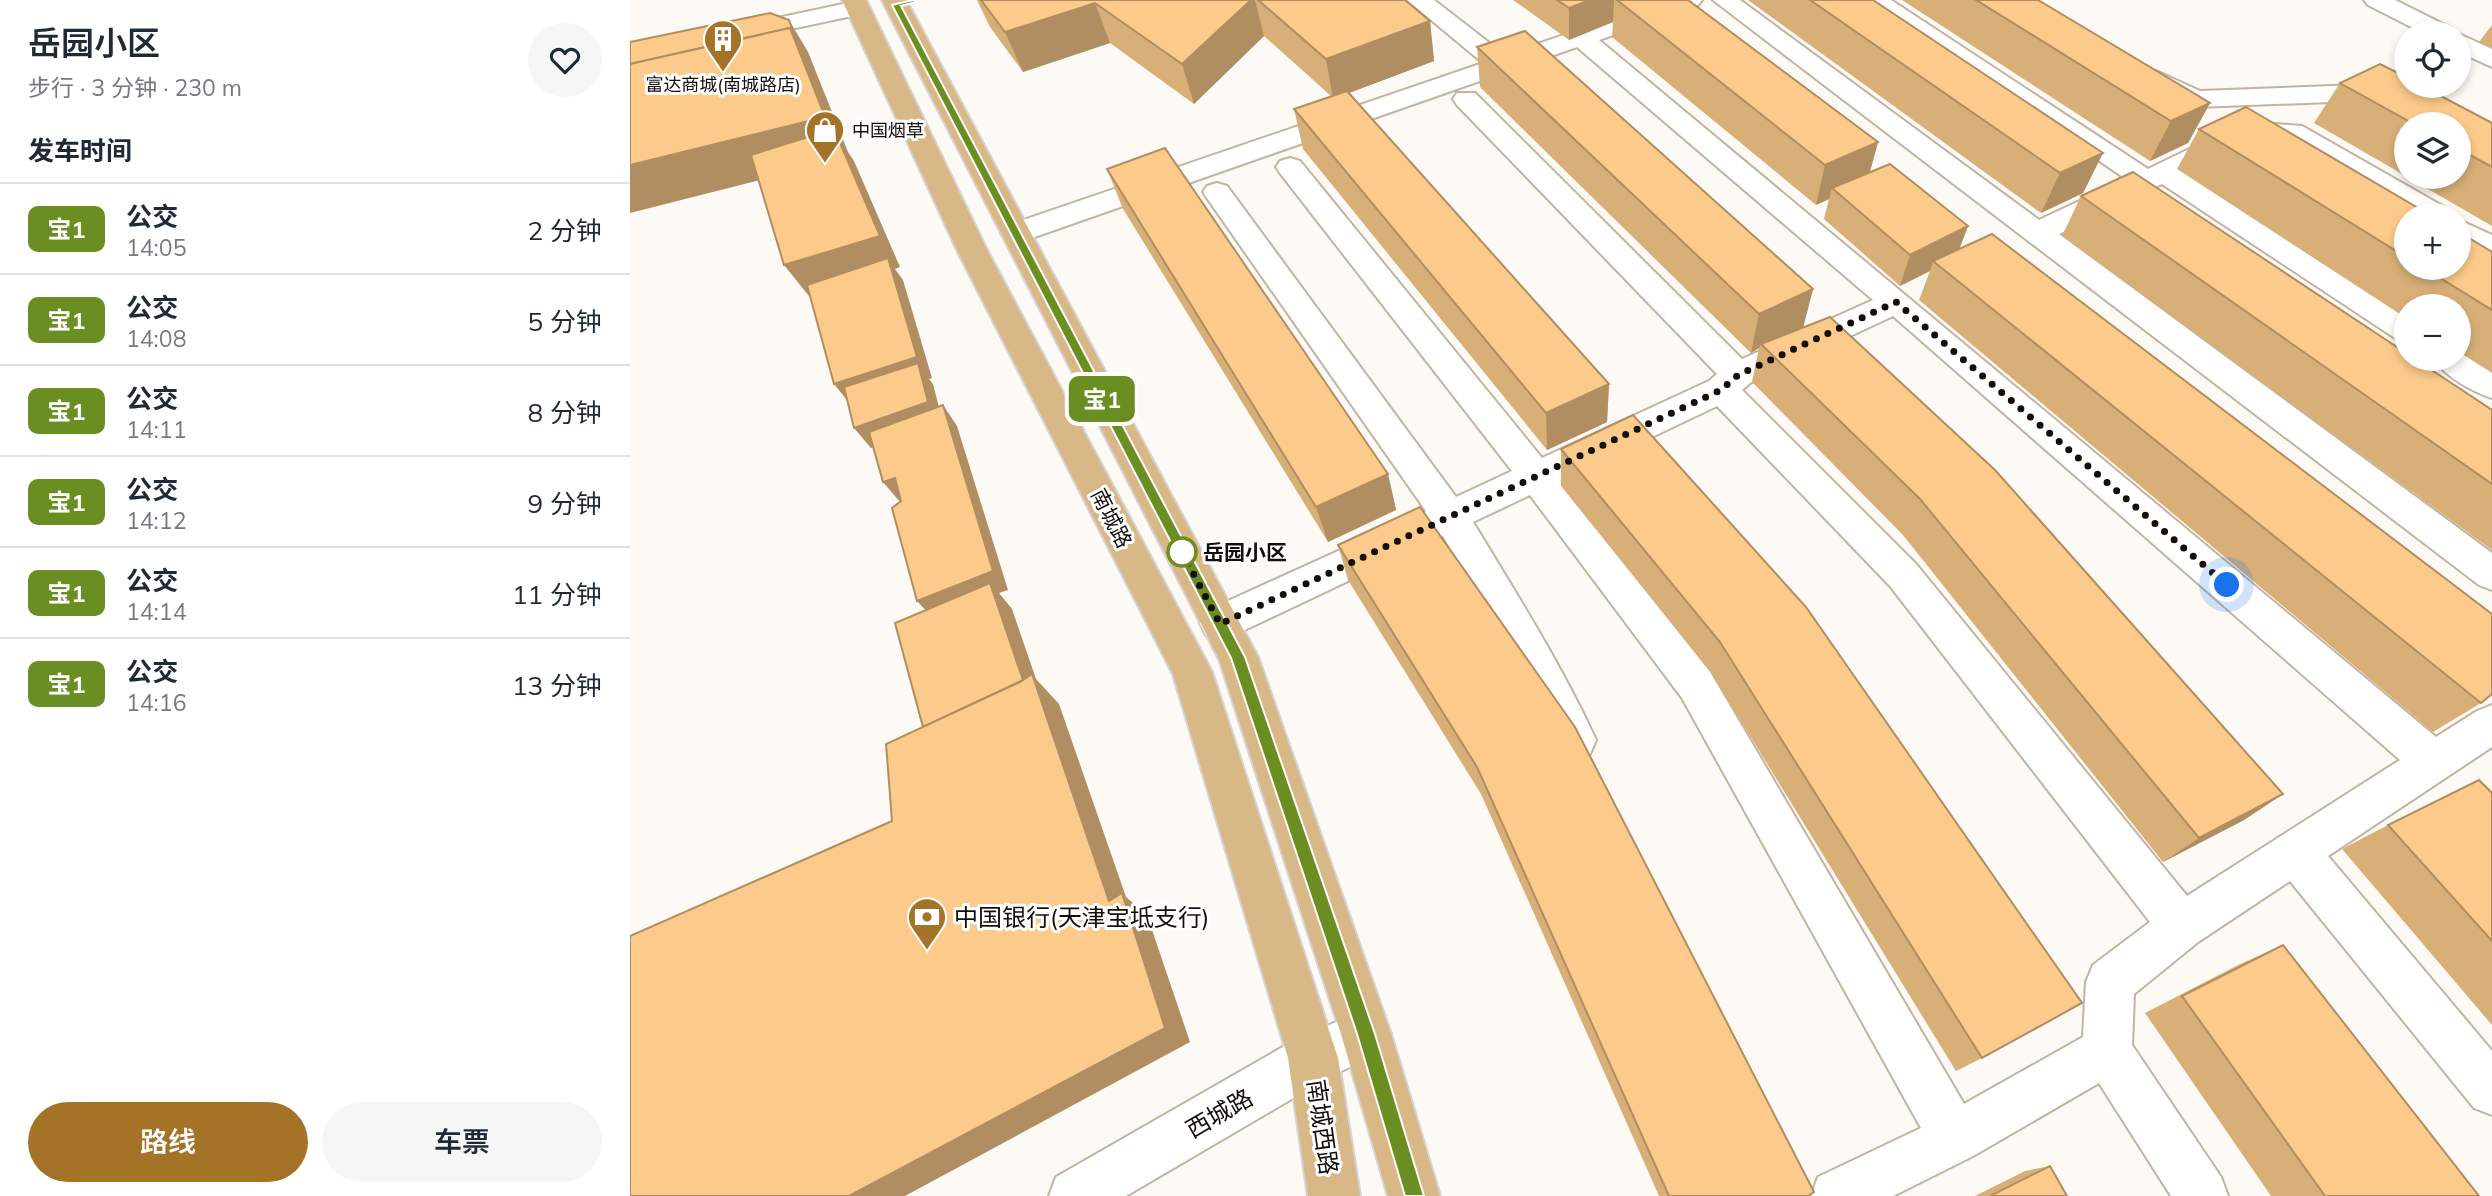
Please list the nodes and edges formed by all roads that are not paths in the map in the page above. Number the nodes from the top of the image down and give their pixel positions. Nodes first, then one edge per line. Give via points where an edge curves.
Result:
1 (1419, 0) edge
2 (1690, 0) edge
3 (1725, 0) edge
4 (1875, 0) edge
5 (2376, 0) edge
6 (881, 2) edge
7 (2418, 21) edge
8 (1581, 38) junction
9 (710, 40) edge
10 (2471, 48) edge
11 (2492, 58) edge
12 (1502, 65) junction
13 (2135, 68) edge
14 (2394, 91) edge
15 (1466, 99) dead end
16 (1290, 167) dead end
17 (2155, 176) junction
18 (1217, 191) dead end
19 (2414, 203) edge
20 (1016, 233) junction
21 (2037, 233) junction
22 (2471, 236) edge
23 (2492, 248) edge
24 (1896, 302) junction
25 (2394, 323) edge
26 (2469, 371) edge
27 (1729, 382) junction
28 (2492, 386) edge
29 (1535, 475) junction
30 (1450, 516) junction
31 (2492, 574) edge
32 (1220, 624) junction
33 (2491, 727) edge
34 (2434, 762) junction
35 (1594, 776) edge
36 (2295, 852) junction
37 (2182, 926) junction
38 (1366, 1034) junction
39 (2107, 1051) junction
40 (1313, 1058) junction
41 (2492, 1090) edge
42 (1955, 1138) junction
43 (1816, 1188) edge
44 (1075, 1196) edge
45 (1334, 1196) edge
46 (1414, 1196) edge
47 (2202, 1196) edge

1 - 12 street
2 - 8 street
3 - 21 street
4 - 17 street
5 - 7 street
6 - 9 street
6 - 20 main road
6 - 40 main road, 南城路 via 972,250 1192,672
8 - 12 street
8 - 24 street
10 - 11 street
12 - 20 street
13 - 14 street via 2196,99
15 - 27 street
16 - 29 street
17 - 19 street via 2251,130 2292,132
17 - 21 street
17 - 25 street
18 - 30 street
20 - 32 main road
21 - 31 street
22 - 23 street
24 - 27 street
24 - 34 street
26 - 28 street
27 - 29 street
27 - 37 street via 1903,575
29 - 30 street
29 - 42 street via 1696,685
30 - 32 street
30 - 35 street
32 - 38 main road via 1238,657
33 - 34 street
34 - 36 street
36 - 37 street
36 - 41 street
37 - 39 street via 2110,982
38 - 40 street, 西城路
38 - 46 main road
39 - 42 street
39 - 47 street
40 - 44 street, 西城路
40 - 45 main road, 南城西路
42 - 43 street

